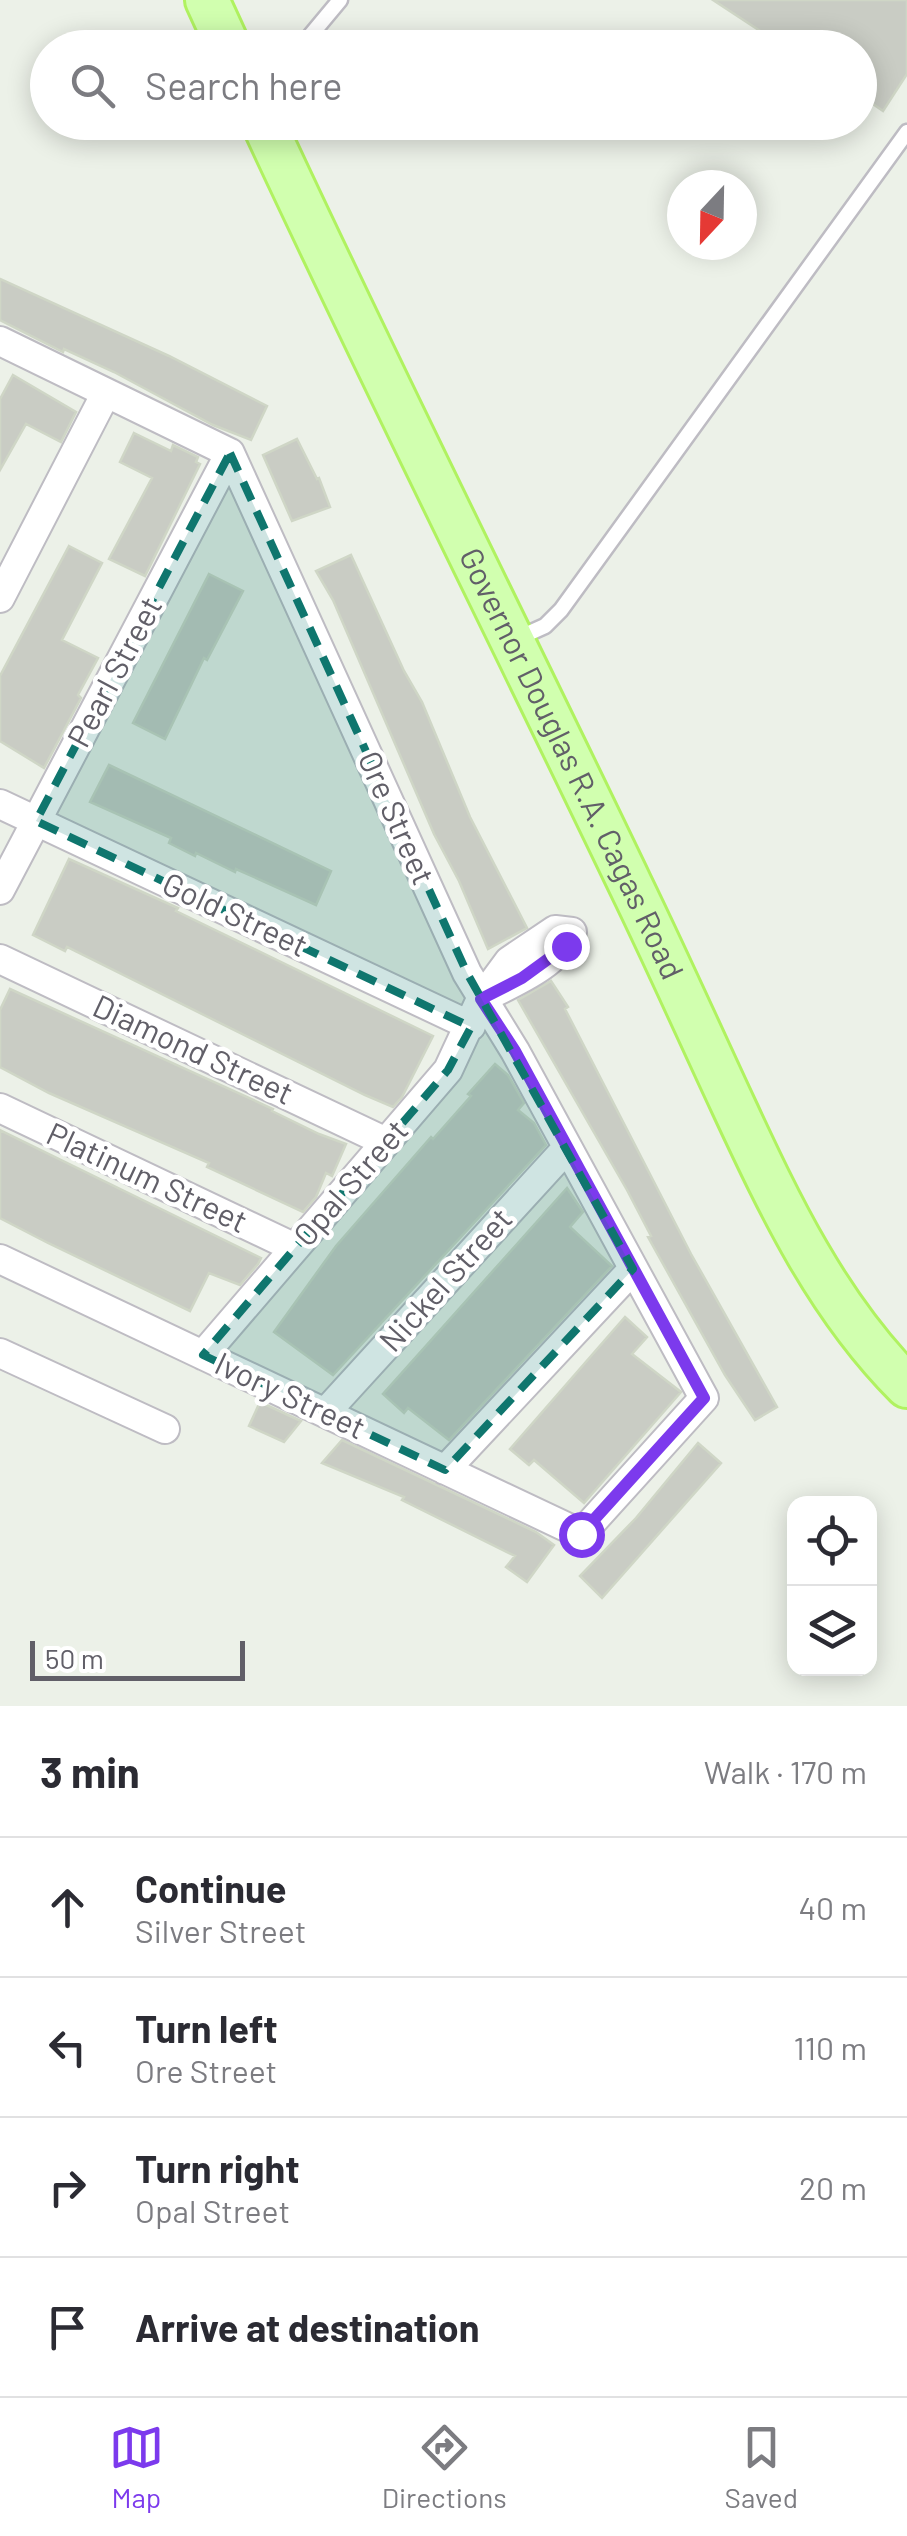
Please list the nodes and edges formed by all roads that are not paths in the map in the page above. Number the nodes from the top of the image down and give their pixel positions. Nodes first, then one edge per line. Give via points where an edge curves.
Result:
1 (208, 0) edge
2 (340, 0) edge
3 (221, 30) edge
4 (315, 30) edge
5 (907, 132) edge
6 (272, 140) edge
7 (0, 341) edge
8 (106, 393) junction
9 (230, 454) junction
10 (0, 598) edge
11 (511, 640) junction
12 (0, 804) edge
13 (36, 821) junction
14 (0, 890) edge
15 (0, 959) edge
16 (481, 999) junction
17 (470, 1026) junction
18 (0, 1108) edge
19 (386, 1142) junction
20 (568, 1148) junction
21 (295, 1248) junction
22 (0, 1259) edge
23 (633, 1269) junction
24 (0, 1353) edge
25 (203, 1355) junction
26 (907, 1386) edge
27 (325, 1413) junction
28 (165, 1430) dead end
29 (445, 1470) junction
30 (581, 1534) joint

1 - 3 main road
2 - 4 lane
5 - 11 lane via 561,610
6 - 11 main road, Governor Douglas R.A. Cagas Road
7 - 8 street
8 - 9 street
8 - 10 street
9 - 13 street, Pearl Street
9 - 16 street, Ore Street
11 - 26 main road, Governor Douglas R.A. Cagas Road via 803,1250 847,1317
12 - 13 street, Gold Street
13 - 14 street, Pearl Street
13 - 17 street, Gold Street
15 - 19 street, Diamond Street
16 - 17 street, Opal Street
16 - 20 street, Ore Street
17 - 19 street, Opal Street via 448,1070
18 - 21 street, Platinum Street
19 - 21 street, Opal Street
20 - 23 street, Ore Street
20 - 27 street, Nickel Street
21 - 25 street, Opal Street
22 - 25 street, Ivory Street
23 - 29 street
23 - 30 street, Ore Street via 704,1398
24 - 28 street
25 - 27 street, Ivory Street
27 - 29 street, Ivory Street
29 - 30 street, Ivory Street

